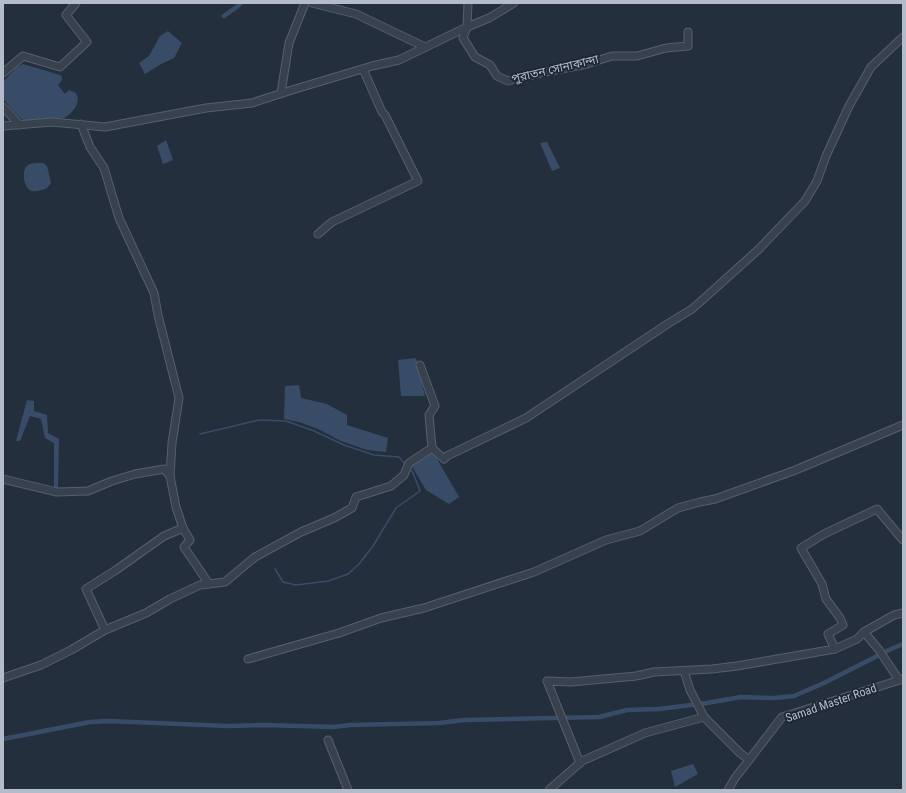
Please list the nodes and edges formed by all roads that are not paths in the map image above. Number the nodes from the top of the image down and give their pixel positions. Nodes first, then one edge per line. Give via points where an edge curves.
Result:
1 (76, 3) edge
2 (305, 3) edge
3 (312, 3) edge
4 (468, 3) edge
5 (514, 3) edge
6 (467, 27) junction
7 (688, 32) dead end
8 (903, 37) edge
9 (425, 47) junction
10 (363, 69) junction
11 (3, 73) edge
12 (281, 93) junction
13 (3, 107) edge
14 (81, 124) junction
15 (20, 125) junction
16 (3, 126) edge
17 (318, 234) dead end
18 (420, 365) dead end
19 (903, 424) edge
20 (432, 448) junction
21 (170, 476) junction
22 (3, 479) edge
23 (182, 528) junction
24 (903, 540) edge
25 (209, 584) junction
26 (903, 613) edge
27 (106, 630) junction
28 (864, 632) junction
29 (835, 650) junction
30 (248, 659) dead end
31 (684, 671) junction
32 (3, 678) edge
33 (901, 680) edge
34 (703, 715) junction
35 (328, 740) dead end
36 (749, 760) junction
37 (580, 763) junction
38 (348, 790) edge
39 (549, 790) edge
40 (728, 790) edge

1 - 11 street via 66,15 87,42 60,67 23,56
2 - 12 street via 289,43
3 - 9 street via 356,14
4 - 6 street, পুরাতন সোনাকান্দা
5 - 6 street
6 - 7 street, পুরাতন সোনাকান্দা via 462,38 475,57 490,65 497,76 508,81 612,56 637,56 666,48 688,46
6 - 9 street
8 - 20 street via 871,67 849,106 817,181 805,201 759,249 692,309 526,418 444,459
9 - 10 street via 399,60
10 - 12 street
10 - 17 street via 382,112 418,180 332,222
12 - 14 street via 252,103 206,108 105,127
13 - 15 street
14 - 15 street via 52,122
14 - 21 street via 90,147 104,168 120,218 154,293 179,398
15 - 16 street
18 - 20 street via 435,406 429,414
19 - 30 street via 793,471 715,500 678,508 640,531 606,540 534,572 424,608 381,618
20 - 25 street via 409,463 404,475 391,486 356,497 352,508 300,532 255,557 225,582
21 - 22 street via 164,469 135,474 88,491 57,492
21 - 23 street
23 - 25 street via 190,540 184,547
23 - 27 street via 164,536 86,589
24 - 29 street via 876,509 801,548 822,584 826,599 843,625 828,634
25 - 27 street via 200,585
26 - 28 street via 894,615
27 - 32 street via 41,665
28 - 29 street via 857,639
28 - 33 street
29 - 31 street via 737,666
31 - 34 street via 690,690
31 - 37 street via 571,682 547,681
33 - 36 street, Samad Master Road via 782,717
34 - 36 street
34 - 37 street via 645,733
35 - 38 street
36 - 40 street, Samad Master Road
37 - 39 street

